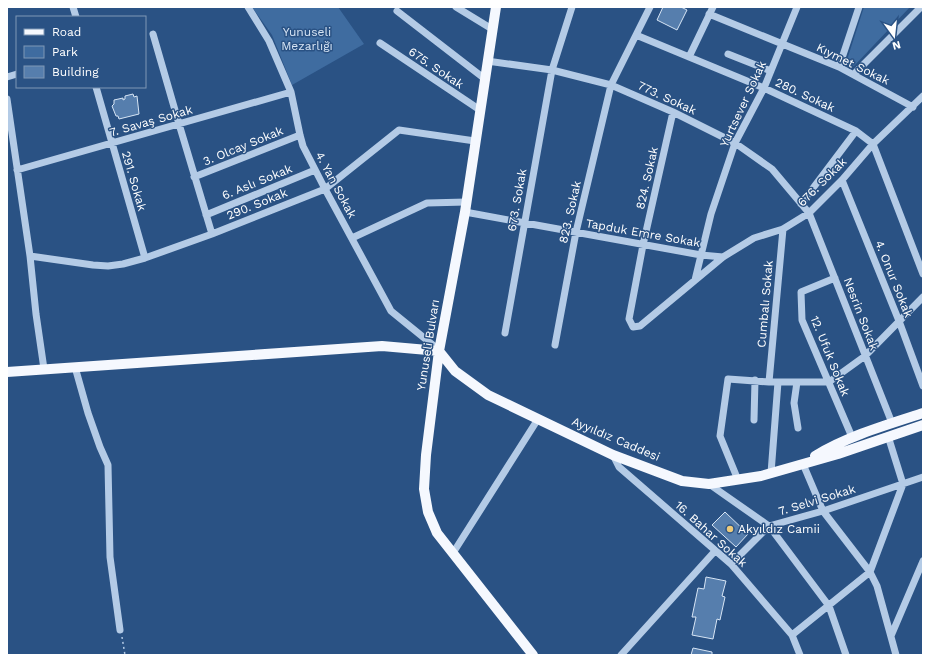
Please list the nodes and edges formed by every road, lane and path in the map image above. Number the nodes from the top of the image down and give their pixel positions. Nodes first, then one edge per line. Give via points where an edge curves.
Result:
1 (248, 7) edge
2 (456, 7) edge
3 (496, 7) edge
4 (572, 7) edge
5 (650, 7) edge
6 (712, 7) edge
7 (797, 7) edge
8 (859, 7) edge
9 (921, 7) edge
10 (397, 11) dead end
11 (709, 14) junction
12 (492, 29) junction
13 (153, 34) dead end
14 (636, 35) junction
15 (380, 43) dead end
16 (782, 44) junction
17 (728, 54) dead end
18 (689, 57) junction
19 (487, 60) junction
20 (840, 67) junction
21 (552, 70) junction
22 (771, 71) junction
23 (854, 74) junction
24 (485, 80) junction
25 (611, 85) junction
26 (96, 88) edge
27 (764, 88) junction
28 (291, 92) junction
29 (923, 96) edge
30 (7, 99) edge
31 (913, 107) junction
32 (480, 110) junction
33 (673, 112) junction
34 (179, 124) junction
35 (856, 131) junction
36 (300, 135) junction
37 (475, 141) junction
38 (112, 143) junction
39 (735, 143) junction
40 (873, 144) junction
41 (17, 170) junction
42 (315, 170) junction
43 (194, 177) junction
44 (842, 180) junction
45 (324, 189) junction
46 (801, 204) junction
47 (465, 207) junction
48 (809, 213) junction
49 (206, 215) junction
50 (524, 223) junction
51 (783, 229) junction
52 (576, 232) junction
53 (212, 234) junction
54 (352, 238) junction
55 (643, 244) junction
56 (701, 255) junction
57 (30, 256) junction
58 (723, 257) junction
59 (145, 258) junction
60 (923, 274) edge
61 (835, 278) junction
62 (695, 281) junction
63 (923, 297) edge
64 (629, 319) joint
65 (899, 321) junction
66 (505, 334) dead end
67 (555, 345) dead end
68 (439, 351) junction
69 (866, 356) junction
70 (75, 368) junction
71 (44, 369) junction
72 (7, 372) edge
73 (755, 380) junction
74 (769, 382) junction
75 (778, 382) junction
76 (797, 382) junction
77 (829, 382) junction
78 (923, 386) edge
79 (923, 413) edge
80 (538, 419) junction
81 (754, 420) dead end
82 (892, 423) junction
83 (923, 425) edge
84 (798, 428) dead end
85 (888, 436) junction
86 (852, 437) junction
87 (613, 455) junction
88 (803, 464) junction
89 (771, 473) junction
90 (923, 477) edge
91 (738, 480) junction
92 (709, 484) junction
93 (903, 484) junction
94 (823, 511) junction
95 (769, 526) junction
96 (715, 551) junction
97 (453, 553) junction
98 (923, 562) edge
99 (731, 564) junction
100 (870, 572) junction
101 (829, 606) junction
102 (120, 630) joint
103 (792, 634) junction
104 (891, 636) junction
105 (126, 655) edge
106 (533, 655) edge
107 (621, 655) edge
108 (800, 655) edge
109 (846, 655) edge
110 (896, 655) edge

1 - 28 street, 4. Yan Sokak via 269,41
2 - 12 street
3 - 12 main road, Yunuseli Bulvarı
4 - 21 street, 673. Sokak
5 - 14 street, 823. Sokak
6 - 11 street
7 - 16 street, Yurtsever Sokak
8 - 20 street
9 - 23 street
10 - 24 street
11 - 16 street, Kıymet Sokak
11 - 18 street
12 - 19 main road, Yunuseli Bulvarı
13 - 34 street
14 - 18 street, 280. Sokak
14 - 25 street, 823. Sokak
15 - 32 street, 675. Sokak
16 - 20 street, Kıymet Sokak
16 - 22 street, Yurtsever Sokak
17 - 22 street
18 - 27 street, 280. Sokak
19 - 21 street, 773. Sokak
19 - 24 main road, Yunuseli Bulvarı
20 - 23 street, Kıymet Sokak
21 - 25 street, 773. Sokak
21 - 50 street, 673. Sokak
22 - 27 street, Yurtsever Sokak
23 - 31 street, Kıymet Sokak
24 - 32 main road, Yunuseli Bulvarı
25 - 33 street, 773. Sokak
25 - 52 street, 823. Sokak
26 - 38 street, 291. Sokak
27 - 35 street, 280. Sokak
27 - 39 street, Yurtsever Sokak
28 - 34 street, 7. Savaş Sokak
28 - 36 street, 4. Yan Sokak
29 - 31 street, 676. Sokak
30 - 41 street
31 - 40 street, 676. Sokak
32 - 37 main road, Yunuseli Bulvarı
33 - 39 street, 773. Sokak
33 - 55 street, 824. Sokak
34 - 38 street, 7. Savaş Sokak
34 - 43 street
35 - 40 street, 280. Sokak
35 - 46 street
36 - 42 street, 4. Yan Sokak
36 - 43 street, 3. Olcay Sokak
37 - 45 street, 290. Sokak via 400,130
37 - 47 main road, Yunuseli Bulvarı
38 - 41 street, 7. Savaş Sokak
38 - 59 street, 291. Sokak
39 - 46 street, 773. Sokak via 772,168
39 - 56 street, Yurtsever Sokak via 711,214
40 - 44 street, 676. Sokak
40 - 60 street
41 - 57 street
42 - 45 street, 4. Yan Sokak
42 - 49 street, 6. Aslı Sokak
43 - 49 street
44 - 48 street, 676. Sokak
44 - 65 street, 4. Onur Sokak
45 - 53 street, 290. Sokak
45 - 54 street, 4. Yan Sokak
46 - 48 street, 773. Sokak
47 - 50 street, Tapduk Emre Sokak
47 - 54 street, Tapduk Emre Sokak via 427,203
47 - 68 main road, Yunuseli Bulvarı
48 - 51 street, 676. Sokak
48 - 61 street, Nesrin Sokak
49 - 53 street
50 - 52 street, Tapduk Emre Sokak
50 - 66 street, 673. Sokak
51 - 58 street, 676. Sokak via 754,238
51 - 74 street, Cumbalı Sokak
52 - 55 street, Tapduk Emre Sokak
52 - 67 street, 823. Sokak
53 - 59 street, 290. Sokak
54 - 68 street, 4. Yan Sokak via 390,311
55 - 56 street, Tapduk Emre Sokak
55 - 64 street, 824. Sokak
56 - 58 street, Tapduk Emre Sokak
56 - 62 street, Yurtsever Sokak
57 - 59 street, 290. Sokak via 108,266
57 - 71 street
58 - 62 street, 676. Sokak
61 - 69 street, Nesrin Sokak
61 - 77 street, 12. Ufuk Sokak via 801,292 802,320
62 - 64 street, 676. Sokak via 640,326 633,327
63 - 65 street
65 - 69 street
65 - 78 street, 4. Onur Sokak
68 - 70 main road via 382,346
68 - 80 main road, Ayyıldız Caddesi via 455,371 488,395
68 - 97 main road, Yunuseli Bulvarı via 424,489 428,512 437,533
69 - 77 street
69 - 82 street, Nesrin Sokak
70 - 71 main road
70 - 102 street via 88,413 108,465 110,557
71 - 72 main road
73 - 74 street
73 - 81 street
73 - 91 street via 728,379 720,436
74 - 75 street
75 - 76 street
75 - 89 street
76 - 77 street
76 - 84 street via 794,403
77 - 86 street, 12. Ufuk Sokak
79 - 82 main road, Ayyıldız Caddesi
80 - 87 main road, Ayyıldız Caddesi
80 - 97 street
82 - 86 main road, Ayyıldız Caddesi
83 - 85 main road, Ayyıldız Caddesi
85 - 88 main road, Ayyıldız Caddesi
85 - 93 street
86 - 88 main road, Ayyıldız Caddesi
87 - 92 main road, Ayyıldız Caddesi via 682,481
87 - 96 street, 16. Bahar Sokak via 619,467
88 - 89 main road, Ayyıldız Caddesi
88 - 94 street
89 - 91 main road, Ayyıldız Caddesi
90 - 93 street, 7. Selvi Sokak
91 - 92 main road, Ayyıldız Caddesi
92 - 95 street
93 - 94 street, 7. Selvi Sokak
93 - 100 street
94 - 95 street, 7. Selvi Sokak
94 - 100 street
95 - 99 street, 7. Selvi Sokak
95 - 101 street
96 - 99 street, 16. Bahar Sokak
96 - 107 street
97 - 106 main road, Yunuseli Bulvarı
98 - 104 street
99 - 103 street, 16. Bahar Sokak
100 - 101 street
100 - 104 street via 877,586
101 - 103 street
101 - 109 street
102 - 105 path
103 - 108 street, 16. Bahar Sokak
104 - 110 street

